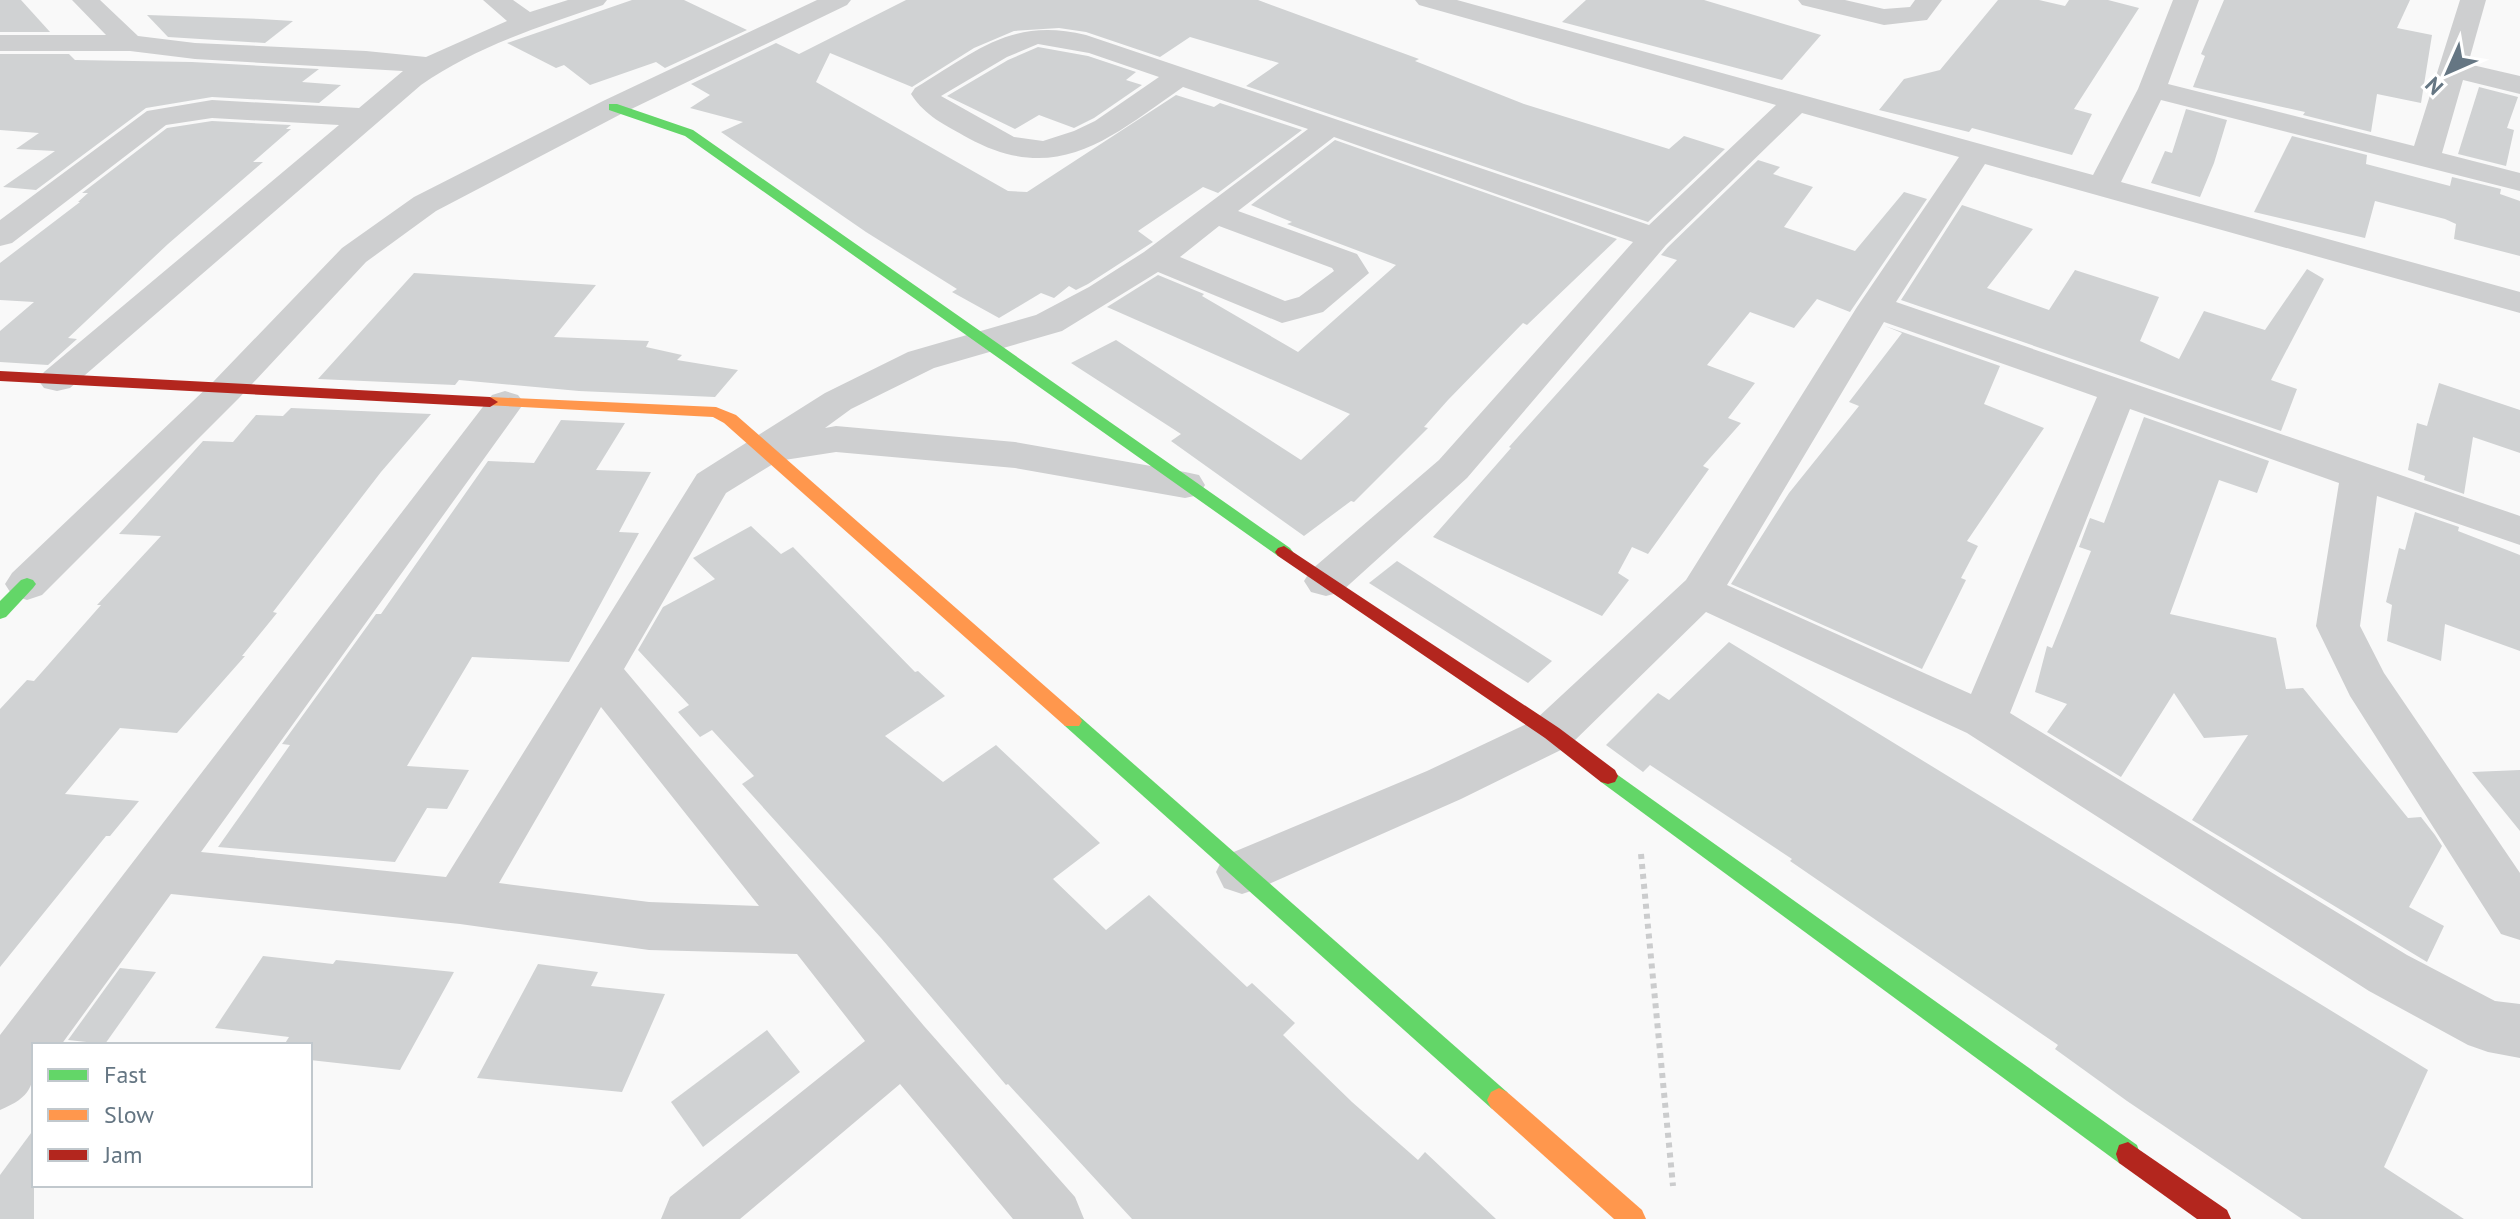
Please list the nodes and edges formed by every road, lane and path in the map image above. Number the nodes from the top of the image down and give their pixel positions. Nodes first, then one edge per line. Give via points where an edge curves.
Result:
1 (85, 0) edge
2 (496, 0) edge
3 (594, 0) edge
4 (838, 0) edge
5 (1428, 0) edge
6 (1811, 0) edge
7 (1929, 0) edge
8 (2473, 0) edge
9 (2179, 1) edge
10 (1500, 9) edge
11 (526, 22) junction
12 (0, 43) edge
13 (130, 43) junction
14 (430, 66) junction
15 (2452, 69) junction
16 (1180, 76) junction
17 (2520, 85) edge
18 (2152, 89) junction
19 (1796, 102) junction
20 (613, 107) junction
21 (364, 117) junction
22 (1330, 126) junction
23 (1976, 154) junction
24 (2425, 159) junction
25 (2520, 182) edge
26 (2102, 189) junction
27 (1215, 214) junction
28 (0, 236) edge
29 (1654, 238) junction
30 (1156, 259) junction
31 (2520, 303) edge
32 (1875, 307) junction
33 (986, 342) junction
34 (0, 376) edge
35 (57, 380) junction
36 (226, 390) junction
37 (2118, 393) junction
38 (505, 403) junction
39 (767, 450) junction
40 (2360, 476) junction
41 (1185, 485) junction
42 (2520, 531) edge
43 (1326, 581) junction
44 (13, 584) edge
45 (1701, 591) junction
46 (0, 612) edge
47 (599, 671) junction
48 (1984, 720) junction
49 (1552, 733) junction
50 (1635, 798) junction
51 (156, 870) junction
52 (1242, 872) junction
53 (460, 901) junction
54 (2520, 917) edge
55 (814, 931) junction
56 (2520, 1031) edge
57 (904, 1045) junction
58 (0, 1082) edge
59 (1673, 1188) dead end
60 (692, 1219) edge
61 (1053, 1219) edge
62 (1633, 1219) edge
63 (2218, 1219) edge

1 - 13 street
2 - 11 street
3 - 11 street
4 - 20 street via 791,11
5 - 10 street
6 - 7 street via 1898,17 1918,14
8 - 15 street
9 - 18 street
10 - 19 street
11 - 14 street
12 - 13 street
13 - 14 street
14 - 21 street
15 - 17 street
15 - 24 street
16 - 16 street via 1079,142 1051,150 1020,150 934,107 925,94 1034,36 1061,37
16 - 22 street
18 - 24 street
18 - 26 street
19 - 23 street
19 - 29 street
20 - 33 street via 689,133
20 - 36 street via 425,204 354,255
21 - 28 street via 212,109 157,117
21 - 35 street
22 - 27 street
22 - 29 street
23 - 26 street
23 - 32 street
24 - 25 street
26 - 31 street
27 - 30 street
27 - 30 street via 1345,261 1352,273 1311,305 1282,312
29 - 43 street via 1453,469
30 - 33 street via 1049,323
32 - 37 street
32 - 45 street
33 - 39 street via 921,360 838,401
33 - 41 street
34 - 35 street
35 - 36 street
36 - 38 street
36 - 44 street
37 - 40 street
37 - 48 street
38 - 39 street via 716,412
38 - 51 street
39 - 41 street via 851,440 1015,455
39 - 47 street via 711,484
39 - 52 street
40 - 42 street
40 - 54 street via 2338,626 2366,683
41 - 43 street
43 - 49 street
44 - 46 street
45 - 48 street
45 - 49 street
47 - 53 street
47 - 55 street
48 - 56 street via 2388,973 2488,1026
49 - 50 street
49 - 52 street
50 - 59 path
50 - 63 street
51 - 53 street
51 - 58 street
52 - 62 street
53 - 55 street via 649,926
55 - 57 street
57 - 60 street
57 - 61 street

